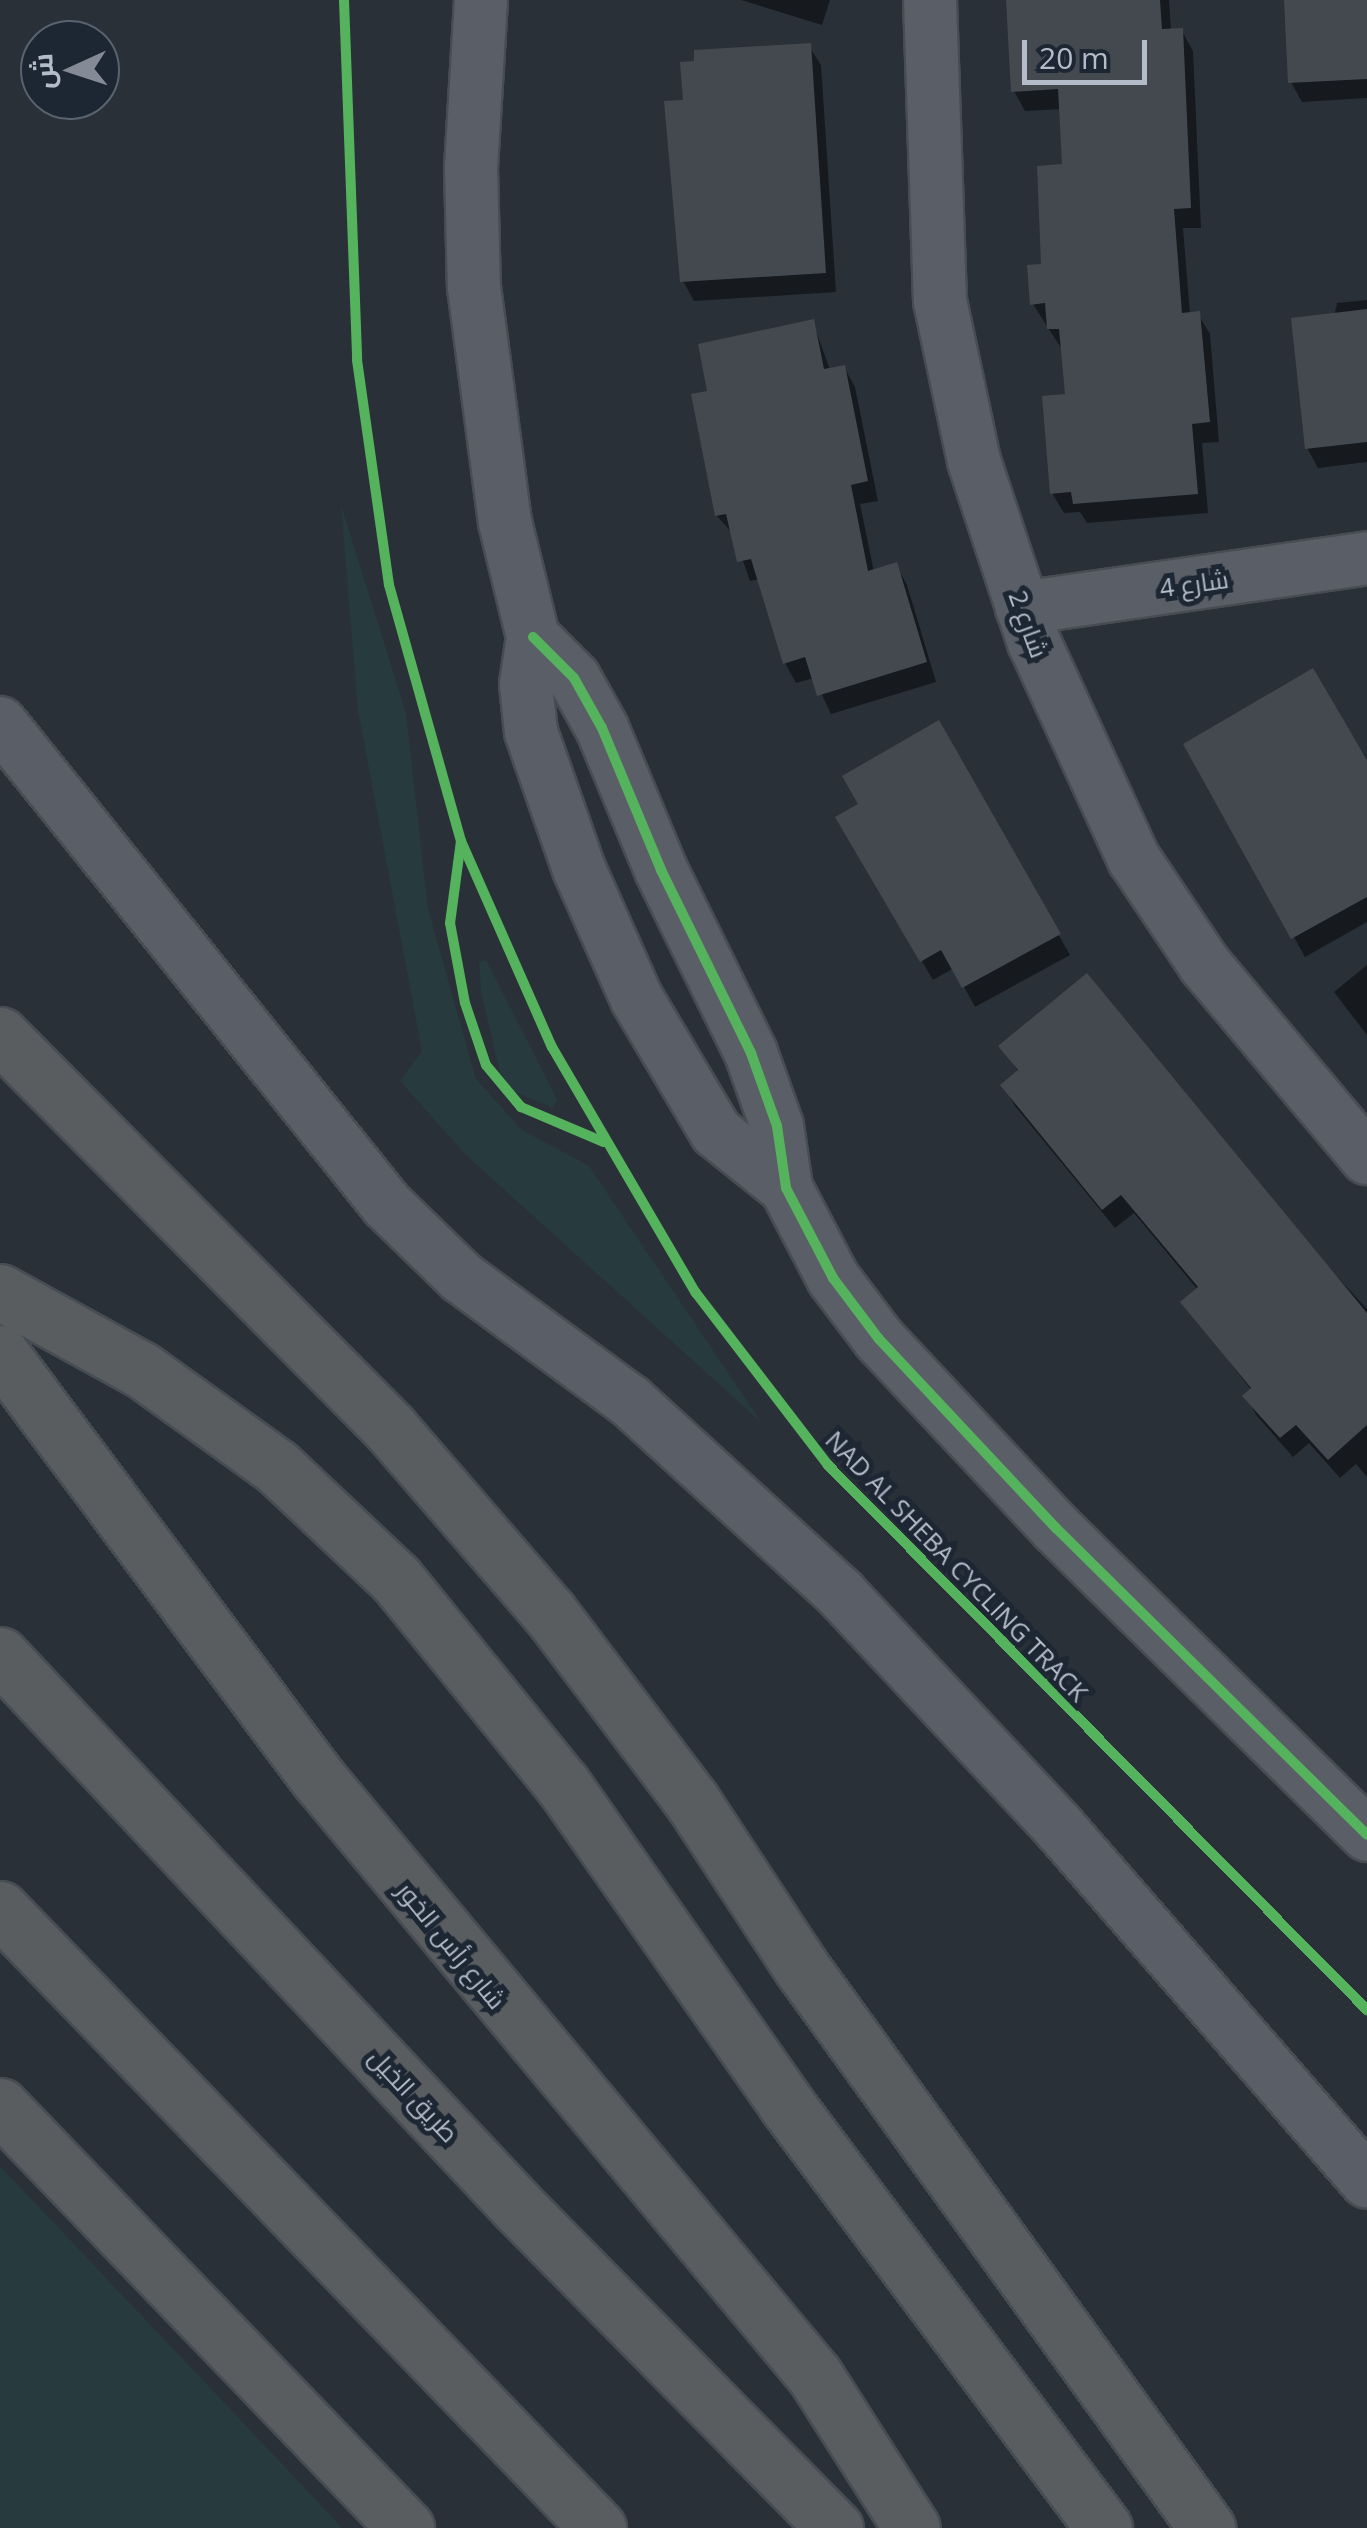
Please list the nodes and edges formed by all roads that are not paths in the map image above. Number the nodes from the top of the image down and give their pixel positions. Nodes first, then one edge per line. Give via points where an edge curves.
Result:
1 (481, 0) edge
2 (930, 0) edge
3 (1367, 558) edge
4 (1022, 608) junction
5 (533, 637) junction
6 (0, 724) edge
7 (646, 836) junction
8 (579, 869) junction
9 (0, 1034) edge
10 (1367, 1158) edge
11 (786, 1188) junction
12 (0, 1292) edge
13 (0, 1354) edge
14 (0, 1655) edge
15 (1367, 1835) edge
16 (0, 1909) edge
17 (0, 2106) edge
18 (1367, 2180) edge
19 (406, 2528) edge
20 (598, 2528) edge
21 (834, 2528) edge
22 (912, 2528) edge
23 (1104, 2528) edge
24 (1207, 2528) edge

1 - 5 street via 471,168 474,287 505,522
2 - 4 street, شارع 2 via 940,301 955,390
3 - 4 street, شارع 4
4 - 10 street, شارع 2 via 1078,748 1134,859 1216,980
5 - 7 street via 590,702
5 - 8 street via 526,684 531,732
6 - 18 street via 387,1206 461,1276 630,1401 841,1594 1058,1826
7 - 8 street
7 - 11 street via 756,1066 778,1126
8 - 11 street via 636,999 698,1106 737,1153
9 - 24 highway via 390,1428 549,1612 692,1801 858,2048
11 - 15 street via 833,1278 879,1339 1056,1528
12 - 23 highway via 142,1370 277,1467 396,1579 563,1784 829,2162
13 - 22 highway, شارع رأس الخور via 330,1792 815,2376
14 - 21 highway, طريق الخيل via 530,2220
16 - 20 highway
17 - 19 highway

